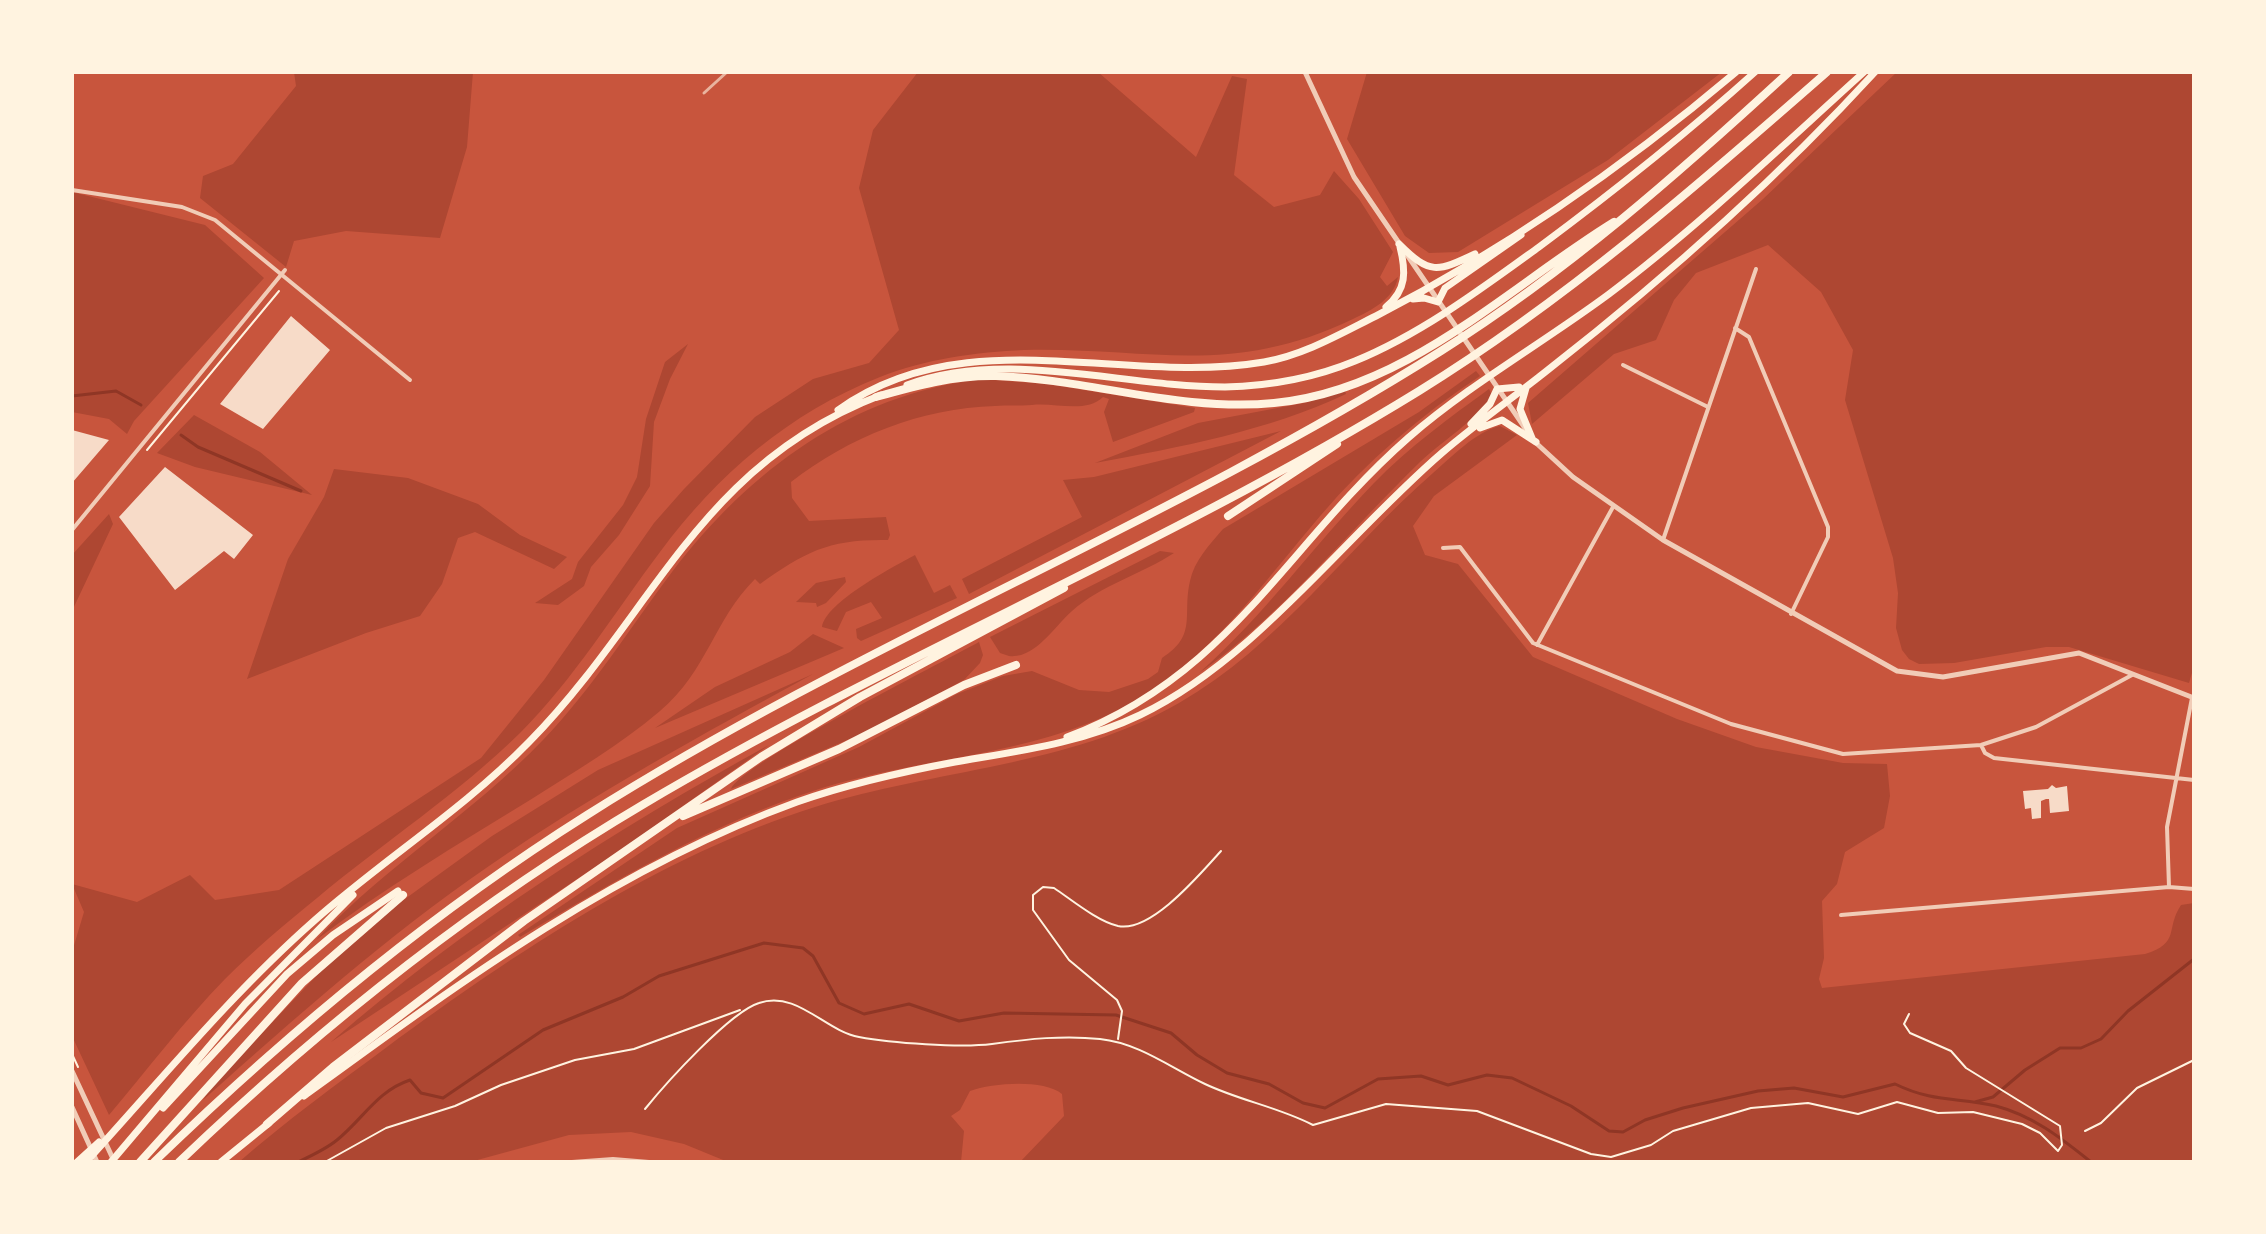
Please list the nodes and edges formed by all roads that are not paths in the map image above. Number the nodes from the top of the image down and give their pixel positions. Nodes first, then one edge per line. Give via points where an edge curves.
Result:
1 (1305, 72) edge
2 (1736, 72) edge
3 (1755, 72) edge
4 (1789, 72) edge
5 (1827, 72) edge
6 (1864, 72) edge
7 (1875, 72) edge
8 (72, 190) edge
9 (1644, 203) junction
10 (1548, 213) junction
11 (1510, 238) junction
12 (1399, 244) junction
13 (1756, 269) dead end
14 (285, 273) junction
15 (1428, 287) junction
16 (1403, 302) junction
17 (1438, 302) junction
18 (1369, 319) junction
19 (1735, 328) junction
20 (1623, 365) dead end
21 (1536, 379) junction
22 (410, 380) dead end
23 (1528, 385) junction
24 (1497, 389) junction
25 (876, 397) junction
26 (1506, 401) junction
27 (1708, 407) junction
28 (1379, 415) junction
29 (817, 425) junction
30 (1534, 440) junction
31 (1444, 451) junction
32 (1613, 507) junction
33 (1228, 516) dead end
34 (72, 530) edge
35 (1663, 540) junction
36 (1443, 548) dead end
37 (1099, 566) junction
38 (1791, 614) junction
39 (1537, 645) junction
40 (1016, 665) dead end
41 (2134, 673) junction
42 (2193, 698) edge
43 (1981, 745) junction
44 (1007, 753) junction
45 (2175, 778) junction
46 (2194, 780) edge
47 (641, 840) junction
48 (399, 853) junction
49 (2169, 887) junction
50 (2194, 889) edge
51 (400, 893) joint
52 (1841, 915) dead end
53 (72, 1071) edge
54 (72, 1107) edge
55 (133, 1110) junction
56 (267, 1124) junction
57 (125, 1147) junction
58 (77, 1162) edge
59 (86, 1162) edge
60 (97, 1162) edge
61 (113, 1162) edge
62 (140, 1162) edge
63 (154, 1162) edge
64 (179, 1162) edge
65 (221, 1162) edge
66 (572, 1162) edge
67 (649, 1162) edge

1 - 12 street via 1348,166
2 - 10 highway
3 - 25 highway via 1665,149 1502,273 1409,334 1336,368 1224,387 1033,371 963,371
4 - 9 highway
5 - 28 highway via 1584,276
6 - 44 highway via 1610,292 1409,438 1193,666 1148,699 1107,720
7 - 21 highway via 1762,187
8 - 14 street via 201,213
9 - 25 highway via 1431,345 1363,380 1316,396 1276,403 1206,404 992,376
9 - 63 highway via 1484,323 1366,396 1140,520 765,712 564,830 356,981
10 - 11 highway
10 - 17 highway via 1445,288
11 - 12 highway via 1434,269
11 - 15 highway
12 - 15 street
12 - 18 highway via 1405,267 1402,286 1392,302
13 - 19 street
14 - 22 street
14 - 34 street
15 - 16 highway
15 - 17 street
16 - 17 highway
16 - 18 highway
17 - 24 street
18 - 29 highway via 1297,353 1250,364 1185,367 1035,358 938,367 866,393
19 - 27 street
19 - 38 street via 1749,337 1828,527
20 - 27 street
21 - 23 highway
21 - 24 highway via 1509,391
23 - 26 highway
23 - 30 highway via 1520,409
24 - 26 street
24 - 31 highway via 1490,404
25 - 29 highway
26 - 30 street
26 - 31 highway
27 - 35 street
28 - 33 highway
28 - 37 highway
29 - 48 highway via 762,463 715,506 549,722 503,768
30 - 31 highway via 1497,420
30 - 32 street
31 - 44 highway via 1260,630 1189,687 1097,733
32 - 35 street
32 - 39 street
35 - 38 street
36 - 39 street via 1460,547 1520,630
37 - 47 highway via 1030,609 806,729
37 - 64 highway via 819,707 565,853 347,1012
38 - 41 street via 1897,671 1918,676 1943,677 2079,653
39 - 43 street via 1731,724 1825,752
40 - 47 highway via 694,810
41 - 42 street
41 - 43 street via 2036,727
42 - 45 street
43 - 45 street via 1994,758
44 - 56 highway via 893,774 811,797 725,831 643,872 477,972
45 - 46 street
45 - 49 street via 2167,827
47 - 56 highway via 524,921
48 - 55 highway via 254,977
48 - 57 highway via 245,1004
49 - 50 street
49 - 52 street
51 - 57 highway via 333,935 287,974
51 - 62 highway via 302,983
53 - 61 street
54 - 60 street
55 - 58 highway
55 - 59 highway
56 - 65 highway
57 - 61 highway
66 - 67 street

